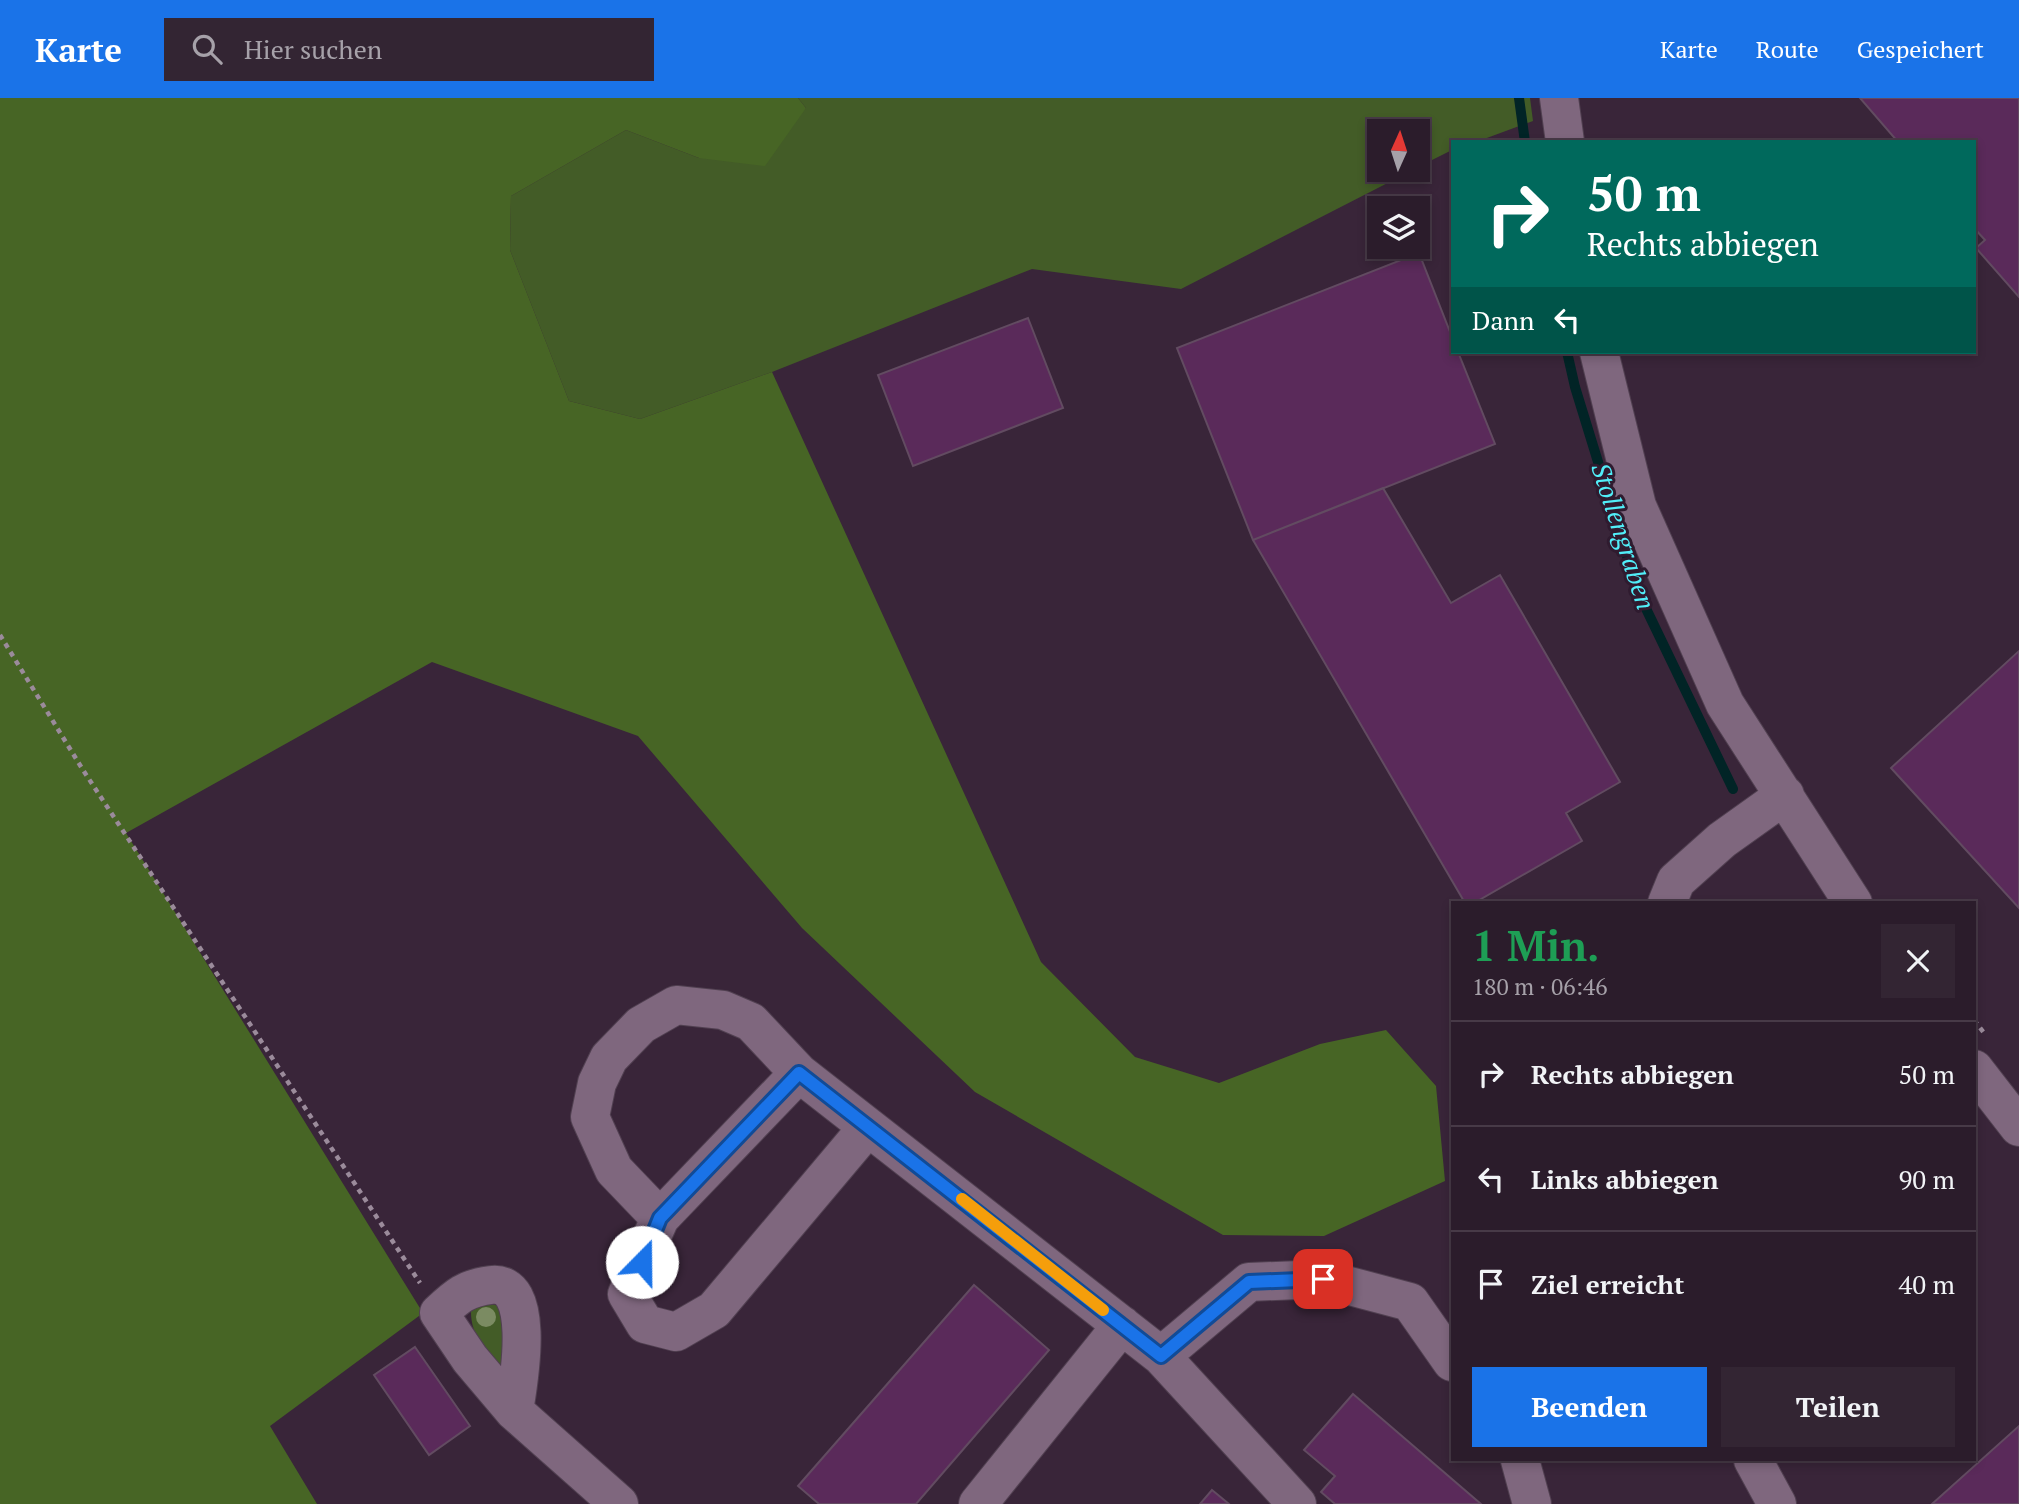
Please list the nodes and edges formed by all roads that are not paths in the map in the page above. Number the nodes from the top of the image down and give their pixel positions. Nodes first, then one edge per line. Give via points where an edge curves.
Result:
1 (1559, 98) edge
2 (1566, 140) edge
3 (1599, 354) edge
4 (1785, 795) junction
5 (1668, 901) edge
6 (1852, 901) edge
7 (1976, 1072) edge
8 (799, 1073) junction
9 (2019, 1126) edge
10 (868, 1127) junction
11 (660, 1218) junction
12 (1122, 1325) junction
13 (1161, 1356) junction
14 (1451, 1361) edge
15 (514, 1411) junction
16 (1520, 1461) edge
17 (1754, 1461) edge
18 (619, 1504) edge
19 (978, 1504) edge
20 (1297, 1504) edge
21 (1532, 1504) edge
22 (1777, 1504) edge

1 - 2 street
3 - 4 street via 1637,506 1726,704
4 - 5 street via 1722,840 1676,881
4 - 6 street
7 - 9 street
8 - 10 street
8 - 11 street
8 - 11 street via 751,1022 723,1010 676,1005 642,1025 609,1058 597,1083 590,1117 614,1170
10 - 11 street via 714,1310 676,1332 645,1324 627,1294
10 - 12 street
12 - 13 street
12 - 19 street
13 - 14 street via 1249,1282 1323,1279 1410,1302
13 - 20 street
15 - 15 street via 439,1313 471,1288 496,1284 512,1293 521,1315 522,1357
15 - 18 street
16 - 21 street
17 - 22 street

